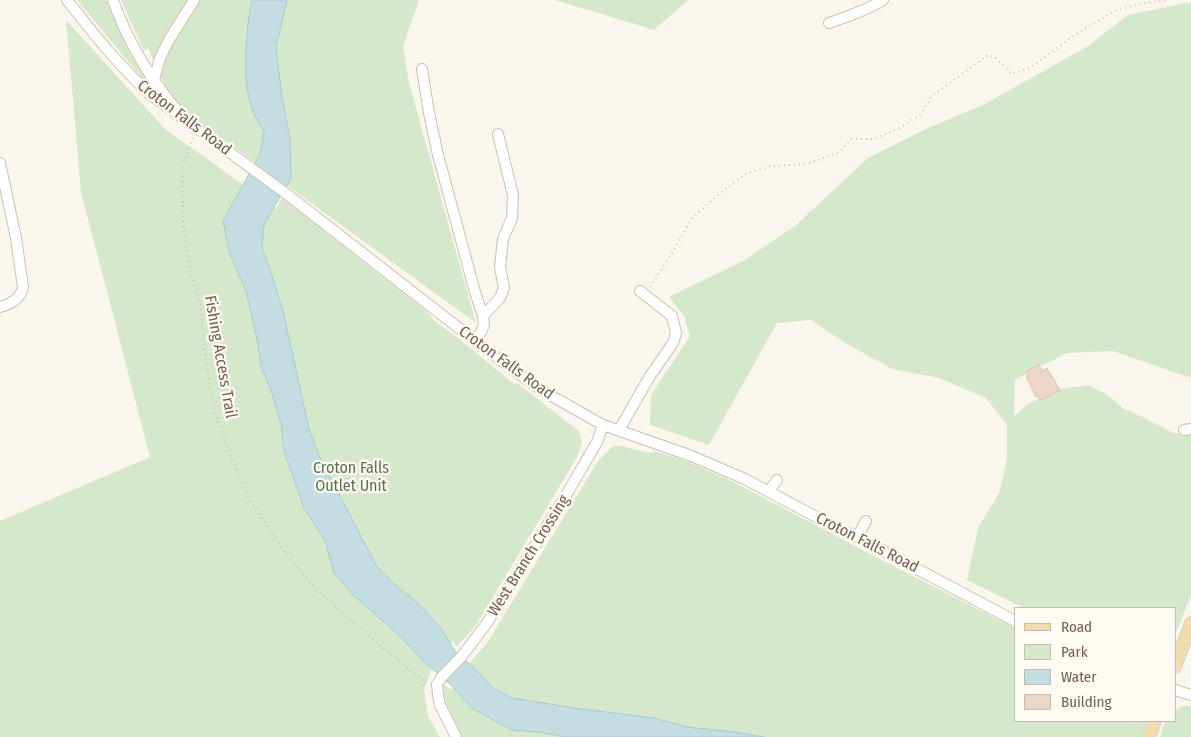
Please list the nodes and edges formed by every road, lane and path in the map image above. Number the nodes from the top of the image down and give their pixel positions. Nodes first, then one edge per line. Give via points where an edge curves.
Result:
1 (67, 0) edge
2 (113, 0) edge
3 (194, 0) edge
4 (883, 0) edge
5 (1168, 0) edge
6 (829, 23) dead end
7 (422, 69) dead end
8 (154, 82) junction
9 (148, 94) junction
10 (185, 120) junction
11 (197, 128) junction
12 (498, 134) dead end
13 (0, 163) edge
14 (642, 293) joint
15 (0, 307) edge
16 (483, 316) junction
17 (476, 342) junction
18 (603, 425) junction
19 (619, 430) junction
20 (777, 480) dead end
21 (769, 491) junction
22 (866, 521) dead end
23 (857, 537) junction
24 (1014, 620) edge
25 (1191, 623) edge
26 (1176, 664) edge
27 (437, 690) junction
28 (1176, 690) edge
29 (1191, 695) edge
30 (1155, 722) edge
31 (456, 737) edge
32 (1149, 737) edge

1 - 9 street, Croton Falls Road via 112,57
2 - 8 street via 139,58
3 - 8 street via 160,58
4 - 6 street
5 - 14 path via 1115,11 1073,36 1030,68 1012,74 988,54 932,96 921,114 900,128 874,139 851,139 840,152 806,164 772,166 748,173 725,188 692,218
7 - 16 street via 438,155
8 - 9 street
8 - 10 street
9 - 10 street, Croton Falls Road
10 - 11 street, Croton Falls Road
11 - 17 street, Croton Falls Road
11 - 27 path, Fishing Access Trail via 182,168 183,223 191,276 201,306 213,405 248,497 310,583 350,620
12 - 16 street via 513,195 512,218 503,239 500,267 504,288 500,298
13 - 15 street via 24,287 17,300
14 - 19 street via 672,316 676,333
16 - 17 street via 484,325
17 - 18 street, Croton Falls Road via 548,394
18 - 19 street, Croton Falls Road
18 - 27 street, West Branch Crossing via 597,442 565,497 487,624 441,678
19 - 21 street, Croton Falls Road via 689,455
20 - 21 street
21 - 23 street, Croton Falls Road
22 - 23 street
23 - 24 street, Croton Falls Road
25 - 26 main road
27 - 31 street via 440,705
28 - 29 street
30 - 32 main road

